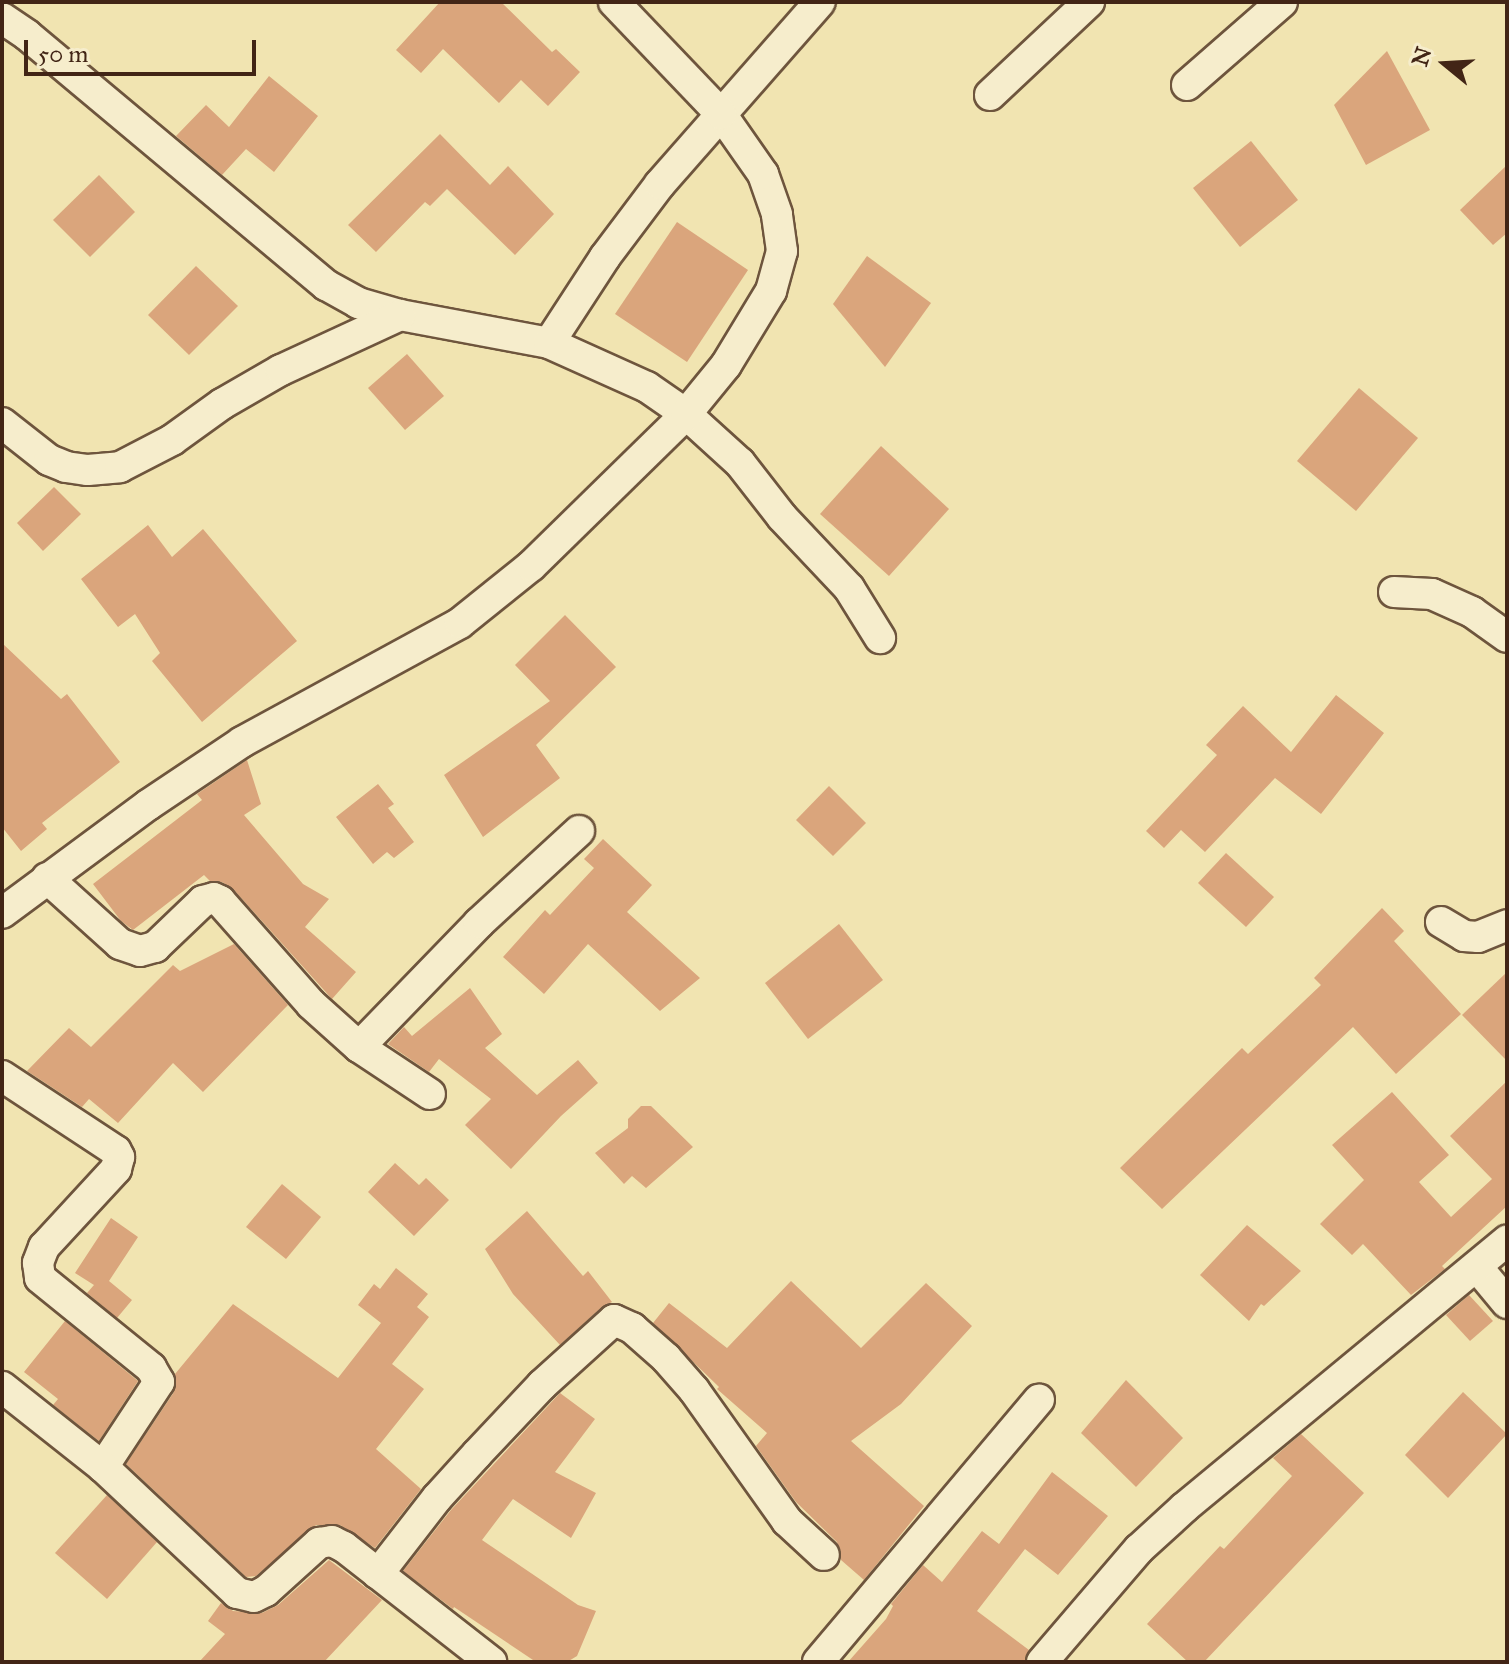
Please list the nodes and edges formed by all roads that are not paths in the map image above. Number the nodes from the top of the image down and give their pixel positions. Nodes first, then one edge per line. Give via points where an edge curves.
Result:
1 (614, 2) edge
2 (820, 2) edge
3 (1089, 2) edge
4 (1282, 2) edge
5 (2, 18) edge
6 (1187, 85) dead end
7 (990, 95) dead end
8 (721, 114) junction
9 (400, 315) junction
10 (549, 343) junction
11 (686, 414) junction
12 (2, 423) edge
13 (1394, 592) dead end
14 (1507, 637) edge
15 (880, 638) dead end
16 (579, 831) dead end
17 (47, 878) junction
18 (2, 913) edge
19 (1441, 922) dead end
20 (1507, 925) edge
21 (359, 1047) junction
22 (2, 1076) edge
23 (430, 1094) dead end
24 (1507, 1241) edge
25 (1477, 1267) junction
26 (1507, 1303) edge
27 (2, 1387) edge
28 (1039, 1400) dead end
29 (103, 1467) junction
30 (824, 1555) dead end
31 (378, 1574) junction
32 (491, 1662) edge
33 (818, 1662) edge
34 (1042, 1662) edge

1 - 8 street
2 - 8 street
3 - 7 street
4 - 6 street
5 - 9 street via 326,285 358,303
8 - 10 street via 605,257
8 - 11 street via 763,174 777,214 782,251 771,291 753,326
9 - 10 street
9 - 12 street via 281,370 120,467 66,467
10 - 11 street via 647,387
11 - 15 street via 740,463 849,588
11 - 17 street via 531,566 460,623 242,742
13 - 14 street via 1432,594 1472,612
16 - 21 street via 479,923
17 - 18 street
17 - 21 street via 120,944 140,951 155,947 203,901 220,901 311,1004
19 - 20 street via 1464,936 1478,937
21 - 23 street
22 - 29 street via 119,1157 116,1169 44,1247 38,1263 40,1278 158,1376 155,1390
24 - 25 street
25 - 26 street
25 - 34 street via 1185,1507 1139,1549
27 - 29 street
28 - 33 street
29 - 31 street via 237,1593 254,1597 266,1591 319,1543 332,1541
30 - 31 street via 787,1521 666,1358 632,1328 614,1320 477,1454
31 - 32 street

